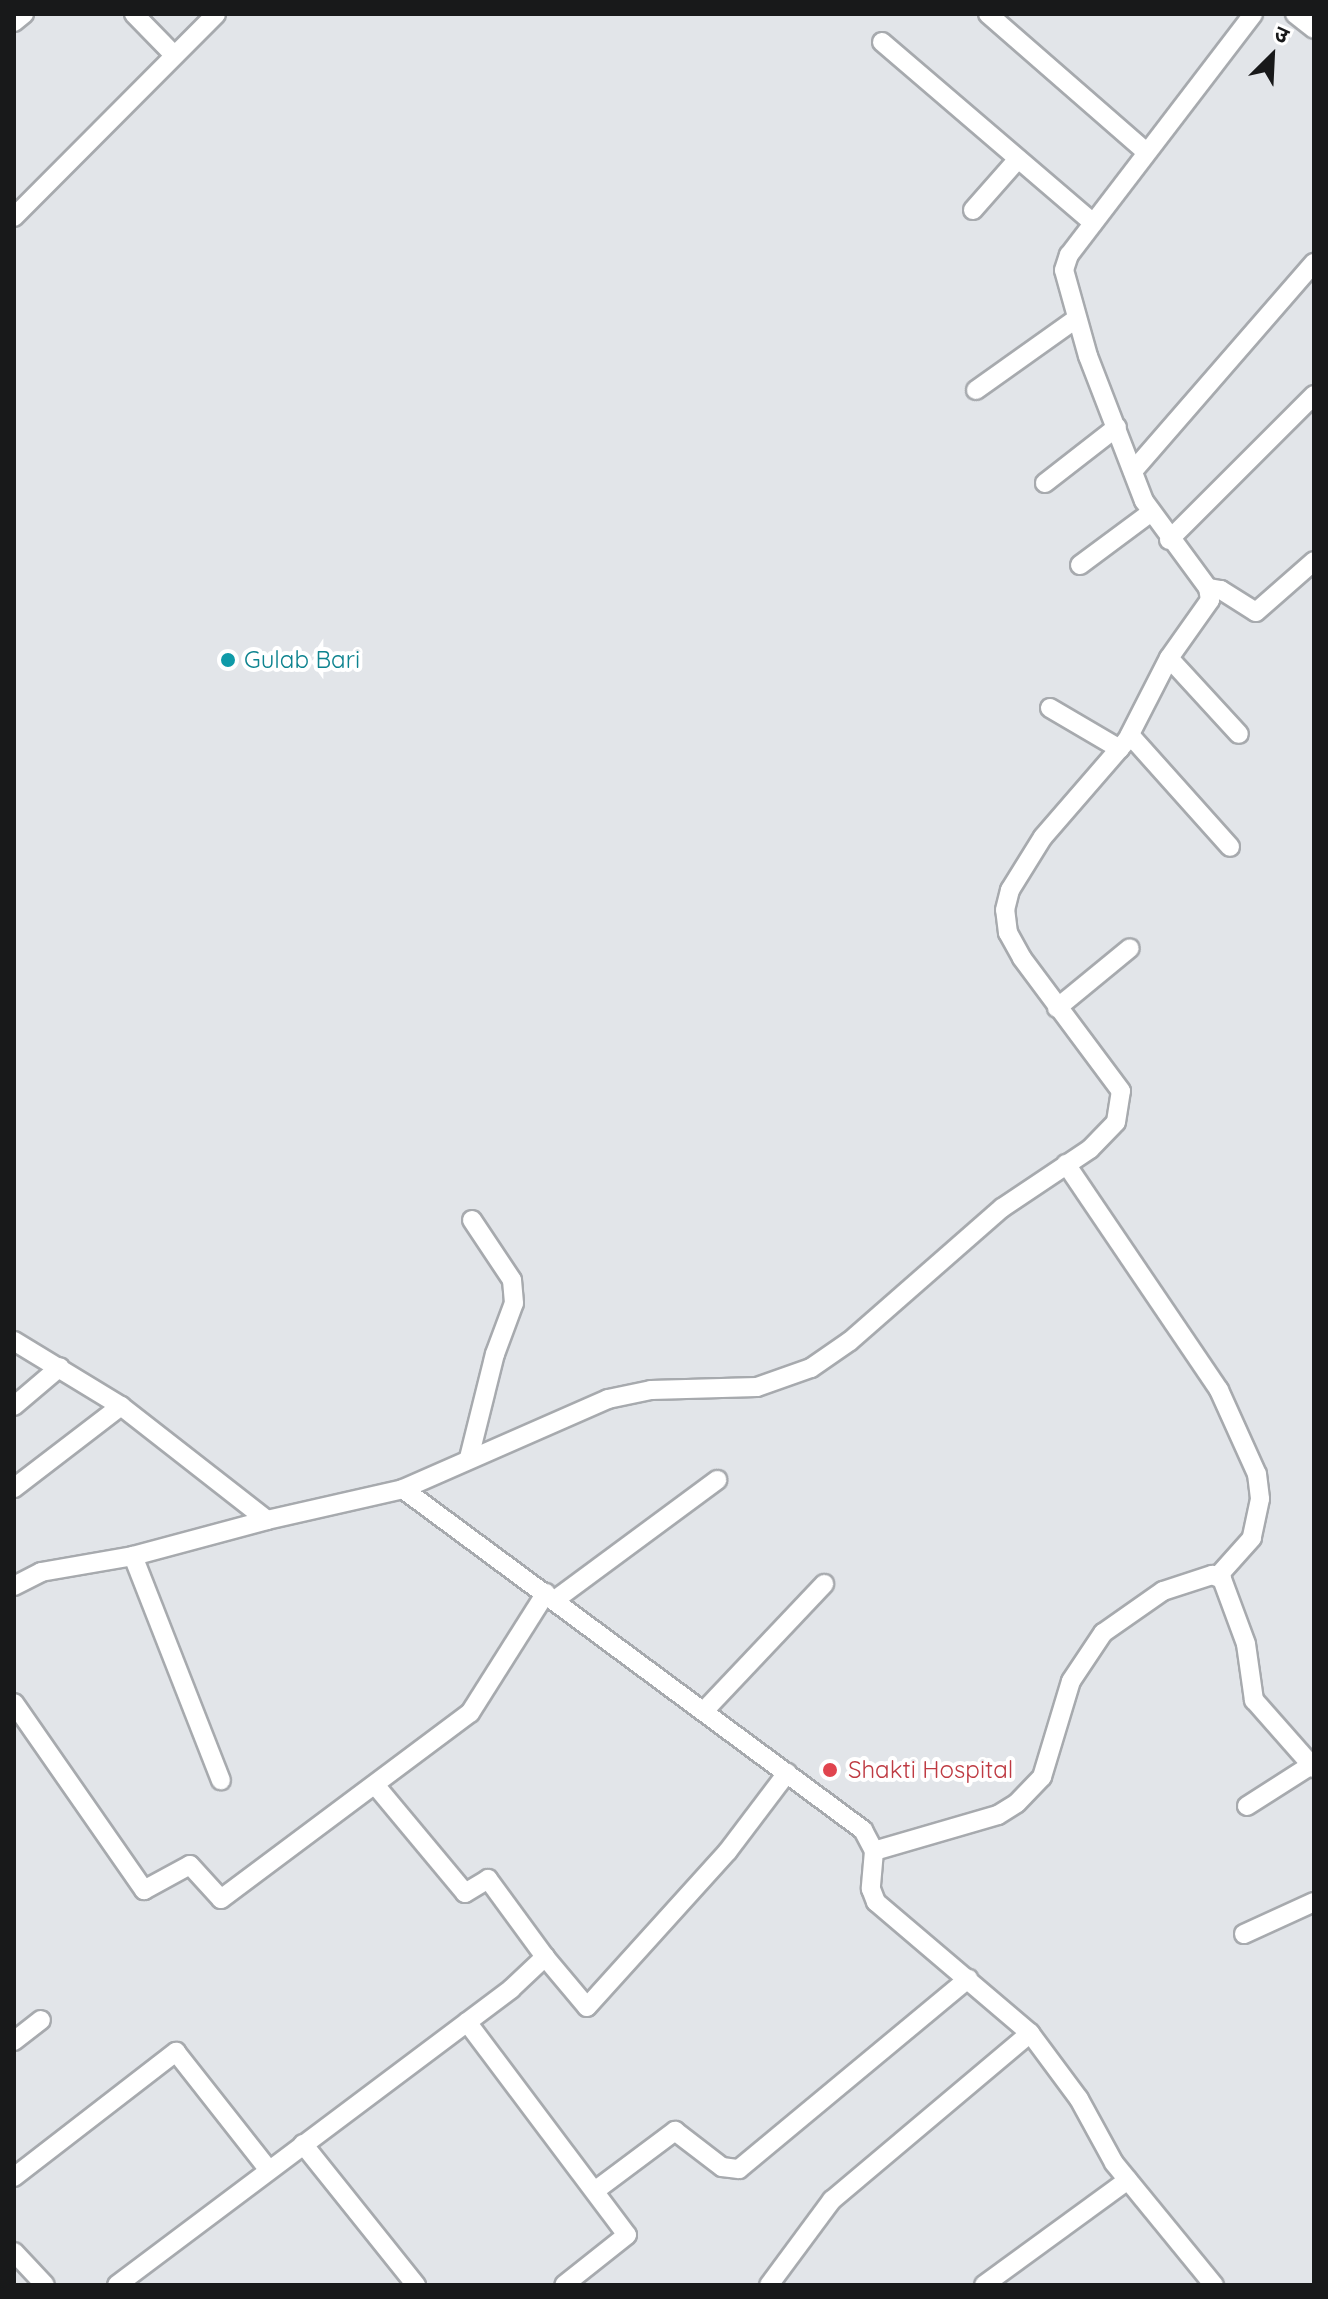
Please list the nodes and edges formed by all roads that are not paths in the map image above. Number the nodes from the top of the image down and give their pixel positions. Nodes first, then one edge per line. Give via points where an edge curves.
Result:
1 (24, 14) edge
2 (134, 14) edge
3 (216, 14) edge
4 (988, 14) edge
5 (1253, 14) edge
6 (1295, 14) edge
7 (14, 22) edge
8 (1314, 29) edge
9 (882, 42) dead end
10 (174, 55) junction
11 (1146, 152) junction
12 (1018, 159) junction
13 (973, 210) dead end
14 (14, 217) edge
15 (1093, 223) junction
16 (1314, 263) edge
17 (1076, 319) junction
18 (976, 390) dead end
19 (1314, 395) edge
20 (1117, 427) junction
21 (1133, 471) junction
22 (1045, 483) dead end
23 (1150, 513) junction
24 (1169, 540) junction
25 (1314, 561) edge
26 (1080, 565) dead end
27 (1208, 588) junction
28 (1169, 658) junction
29 (1050, 708) dead end
30 (1239, 734) dead end
31 (1125, 742) junction
32 (1230, 847) dead end
33 (1130, 948) dead end
34 (1057, 1008) junction
35 (1066, 1164) junction
36 (472, 1220) dead end
37 (14, 1341) edge
38 (60, 1367) junction
39 (14, 1406) edge
40 (121, 1406) junction
41 (469, 1458) junction
42 (717, 1480) dead end
43 (14, 1488) edge
44 (403, 1489) junction
45 (267, 1520) junction
46 (133, 1556) junction
47 (1218, 1576) junction
48 (824, 1584) dead end
49 (14, 1586) edge
50 (551, 1597) junction
51 (14, 1703) edge
52 (704, 1711) junction
53 (1312, 1766) edge
54 (787, 1773) junction
55 (221, 1780) dead end
56 (376, 1786) junction
57 (1247, 1806) dead end
58 (874, 1851) junction
59 (1314, 1902) edge
60 (1244, 1934) dead end
61 (545, 1957) junction
62 (968, 1979) junction
63 (41, 2020) dead end
64 (467, 2022) junction
65 (1030, 2033) junction
66 (14, 2041) edge
67 (303, 2144) junction
68 (269, 2170) junction
69 (14, 2177) edge
70 (1128, 2180) junction
71 (596, 2190) junction
72 (14, 2252) edge
73 (45, 2285) edge
74 (117, 2285) edge
75 (416, 2285) edge
76 (564, 2285) edge
77 (769, 2285) edge
78 (984, 2285) edge
79 (1214, 2285) edge

1 - 7 street
2 - 10 street
3 - 10 street
4 - 11 street
5 - 11 street
6 - 8 street
9 - 12 street
10 - 14 street
11 - 15 street
12 - 13 street
12 - 15 street
15 - 17 street via 1064,270
16 - 21 street
17 - 18 street
17 - 20 street
19 - 24 street
20 - 21 street
20 - 22 street
21 - 23 street
23 - 24 street
23 - 26 street
24 - 27 street
25 - 27 street via 1256,612 1221,590
27 - 28 street via 1207,609
28 - 30 street
28 - 31 street
29 - 31 street
31 - 32 street
31 - 34 street via 1043,837 1010,890 1005,910 1008,933
33 - 34 street
34 - 35 street via 1116,1081 1122,1101 1108,1135
35 - 41 street via 1002,1208 850,1341 811,1368 757,1387 631,1392 559,1417
35 - 47 street via 1219,1390 1257,1474 1260,1499 1252,1538
36 - 41 street via 512,1280 514,1303 495,1354
37 - 38 street
38 - 39 street
38 - 40 street
40 - 43 street
40 - 45 street
41 - 44 street
42 - 50 street
44 - 45 street
44 - 50 street
45 - 46 street
46 - 49 street via 41,1572
46 - 55 street
47 - 53 street via 1249,1652 1250,1692
47 - 58 street via 1163,1591 1103,1633 1071,1681 1042,1777 1017,1803 998,1815
48 - 52 street
50 - 52 street
50 - 56 street via 470,1713
51 - 56 street via 144,1890 190,1865 221,1899
52 - 54 street
53 - 57 street
54 - 58 street via 863,1830
54 - 61 street via 728,1851 587,2007
56 - 61 street via 465,1893 488,1879
58 - 62 street via 871,1889 876,1902
59 - 60 street
61 - 64 street
62 - 65 street
62 - 71 street via 739,2169 722,2167 675,2131
63 - 66 street
64 - 67 street
64 - 71 street
65 - 70 street via 1079,2099
65 - 77 street via 832,2200
67 - 68 street
67 - 75 street
68 - 69 street via 176,2052
68 - 74 street
70 - 78 street
70 - 79 street
71 - 76 street via 627,2235
72 - 73 street

